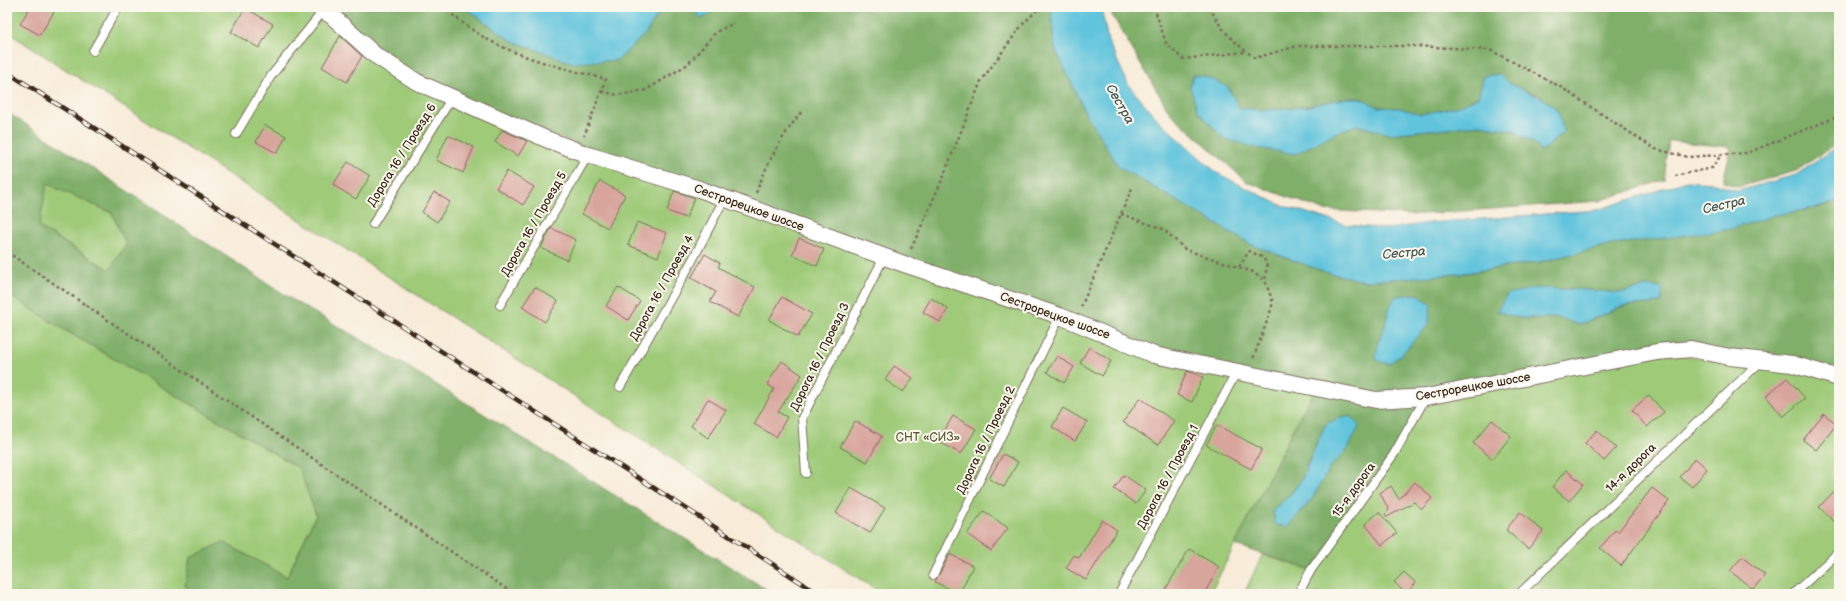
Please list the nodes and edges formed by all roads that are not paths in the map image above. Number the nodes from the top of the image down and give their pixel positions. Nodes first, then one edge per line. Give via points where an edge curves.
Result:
1 (118, 7) edge
2 (321, 9) edge
3 (93, 51) dead end
4 (452, 99) junction
5 (236, 134) dead end
6 (583, 152) junction
7 (724, 199) junction
8 (373, 224) dead end
9 (884, 257) junction
10 (500, 305) dead end
11 (1067, 319) junction
12 (1761, 361) junction
13 (1242, 373) junction
14 (1839, 378) edge
15 (620, 387) dead end
16 (1426, 397) junction
17 (806, 473) dead end
18 (1839, 552) edge
19 (933, 575) dead end
20 (1119, 594) edge
21 (1298, 594) edge
22 (1519, 594) edge
23 (1793, 594) edge

1 - 3 lane
2 - 4 street, Сестрорецкое шоссе via 375,55 417,82
2 - 5 lane via 271,76
4 - 6 street, Сестрорецкое шоссе
4 - 8 lane, Дорога 16 / Проезд 6
6 - 7 street, Сестрорецкое шоссе
6 - 10 lane, Дорога 16 / Проезд 5
7 - 9 street, Сестрорецкое шоссе
7 - 15 lane, Дорога 16 / Проезд 4 via 692,261
9 - 11 street, Сестрорецкое шоссе
9 - 17 lane, Дорога 16 / Проезд 3 via 802,418
11 - 13 street, Сестрорецкое шоссе via 1154,356
11 - 19 lane, Дорога 16 / Проезд 2
12 - 14 street, Сестрорецкое шоссе via 1792,364
12 - 16 street, Сестрорецкое шоссе via 1691,349 1658,352
12 - 22 lane, 14-я дорога
13 - 16 street, Сестрорецкое шоссе via 1376,400
13 - 20 lane, Дорога 16 / Проезд 1
16 - 21 lane, 15-я дорога via 1394,454 1311,570
18 - 23 lane

